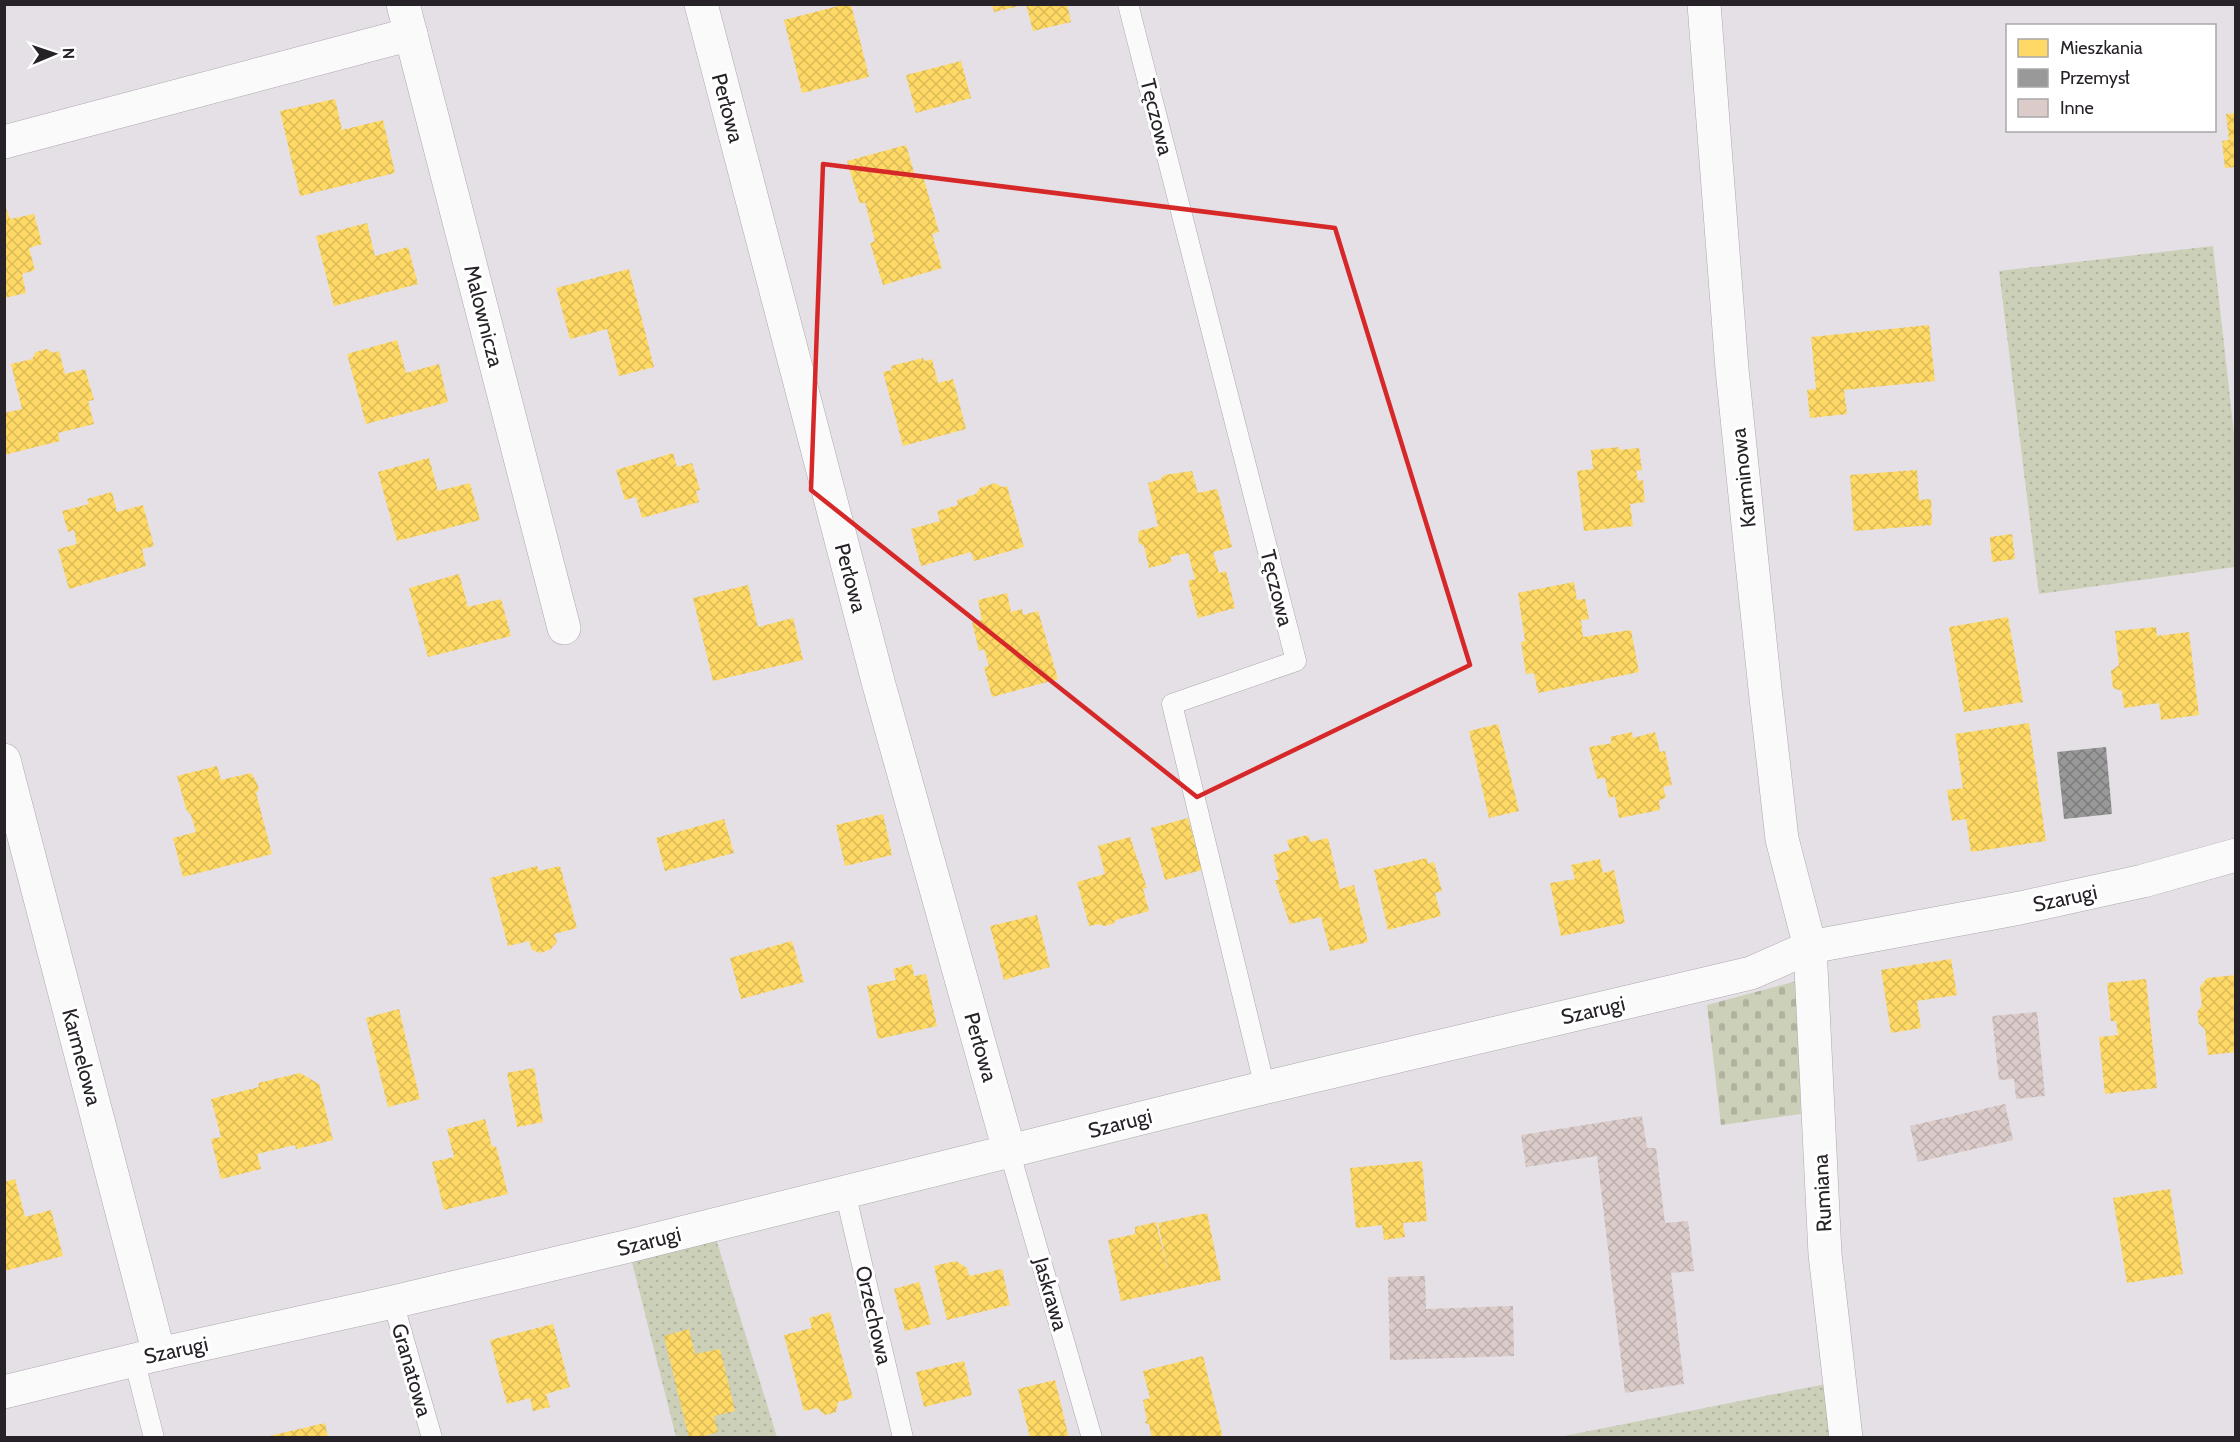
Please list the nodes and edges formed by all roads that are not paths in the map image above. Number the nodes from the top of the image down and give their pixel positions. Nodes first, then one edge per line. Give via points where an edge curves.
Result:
1 (701, 4) edge
2 (1128, 4) edge
3 (1704, 4) edge
4 (407, 19) edge
5 (4, 142) edge
6 (564, 628) dead end
7 (4, 760) edge
8 (2235, 855) edge
9 (1810, 947) junction
10 (1265, 1088) junction
11 (1009, 1150) junction
12 (845, 1192) junction
13 (393, 1302) junction
14 (146, 1357) junction
15 (4, 1392) edge
16 (154, 1437) edge
17 (432, 1437) edge
18 (903, 1437) edge
19 (1092, 1437) edge
20 (1846, 1437) edge

1 - 11 street, Perłowa via 879,685
2 - 10 lane, Tęczowa via 1296,661 1172,704
3 - 9 street, Karminowa via 1731,369 1765,689 1782,839
4 - 5 street
4 - 6 street, Malownicza
7 - 14 street, Karmelowa
8 - 9 street, Szarugi via 2143,881 2020,908
9 - 10 street, Szarugi via 1751,973
9 - 20 street, Rumiana via 1825,1254
10 - 11 street, Szarugi
11 - 12 street, Szarugi
11 - 19 lane, Jaskrawa
12 - 13 street, Szarugi
12 - 18 lane, Orzechowa
13 - 14 street, Szarugi
13 - 17 lane, Granatowa
14 - 15 street, Szarugi
14 - 16 lane

